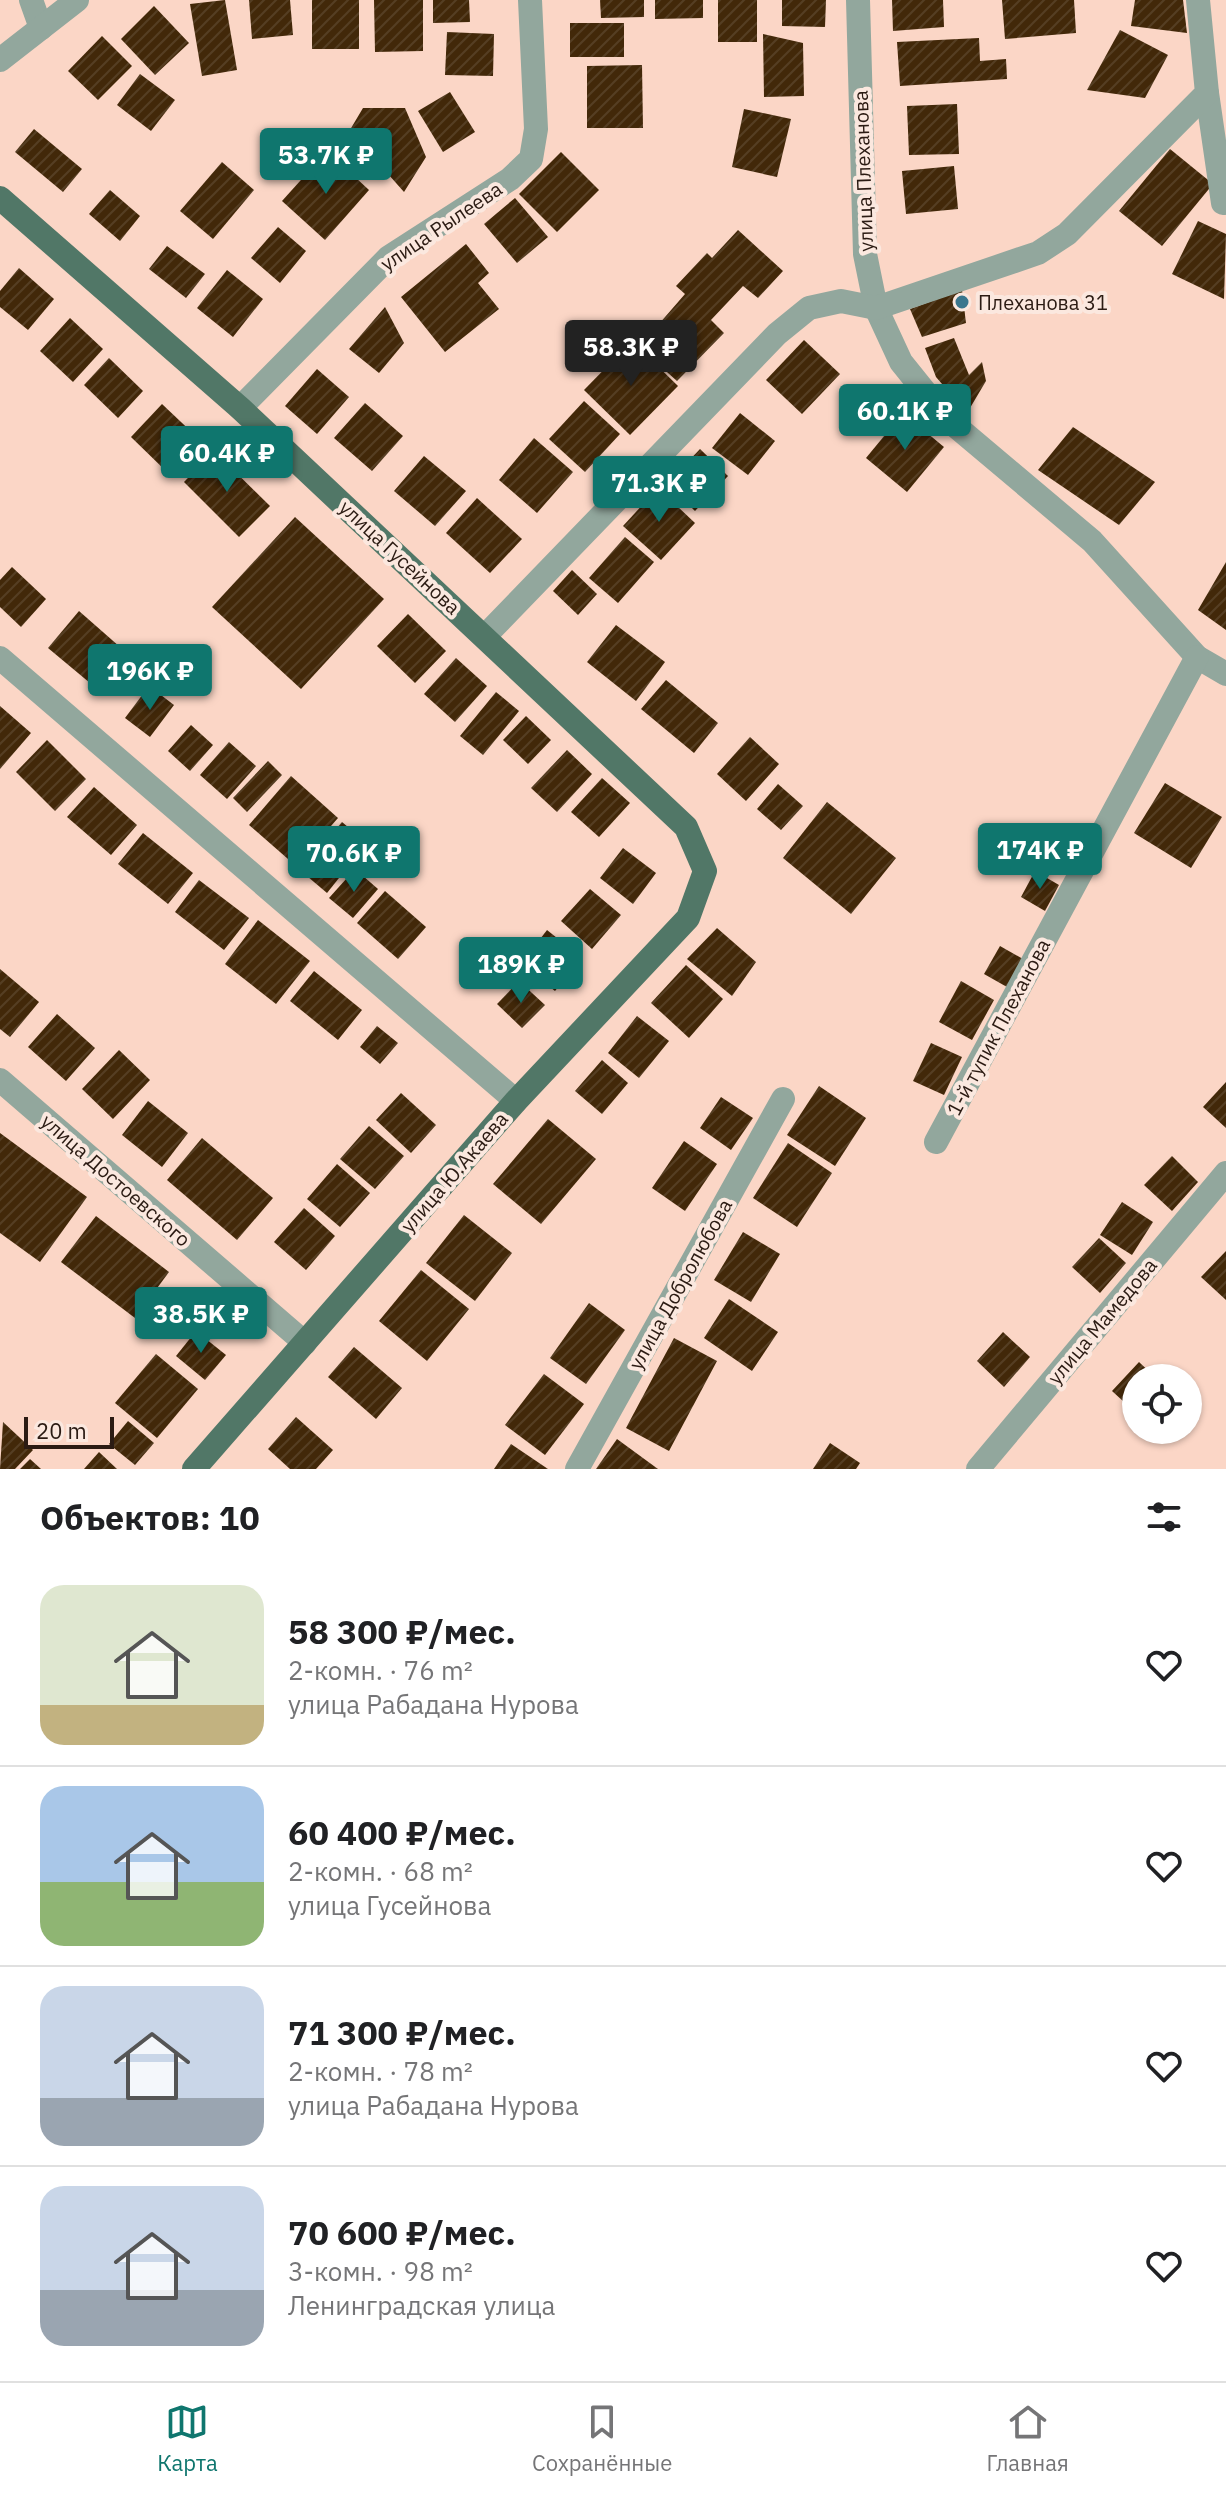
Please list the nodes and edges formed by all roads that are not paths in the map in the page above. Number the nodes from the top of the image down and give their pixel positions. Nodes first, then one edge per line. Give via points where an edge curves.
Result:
1 (31, 0) edge
2 (77, 0) edge
3 (530, 0) edge
4 (858, 0) edge
5 (1198, 0) edge
6 (41, 28) junction
7 (0, 60) edge
8 (1207, 93) junction
9 (0, 198) edge
10 (1223, 203) dead end
11 (876, 308) junction
12 (240, 408) junction
13 (485, 636) junction
14 (1197, 657) junction
15 (0, 658) edge
16 (1226, 674) edge
17 (705, 871) joint
18 (0, 1080) edge
19 (783, 1099) dead end
20 (516, 1101) junction
21 (936, 1142) dead end
22 (1226, 1173) edge
23 (305, 1343) junction
24 (194, 1469) edge
25 (577, 1469) edge
26 (978, 1469) edge

1 - 6 street
2 - 6 street
3 - 12 street, улица Рылеева via 536,129 531,159 510,179 389,257
4 - 11 street, улица Плеханова via 865,254
5 - 8 street
6 - 7 street
8 - 10 street
8 - 11 street via 1067,234 1038,253
9 - 12 main road, улица Гусейнова
11 - 13 street via 841,301 809,308 777,334
11 - 14 street, улица Плеханова via 901,362 946,418 1092,541
12 - 13 main road, улица Гусейнова
13 - 17 main road, улица Гусейнова via 686,827
14 - 16 street, улица Плеханова
14 - 21 street, 1-й тупик Плеханова
15 - 20 street
17 - 20 main road, улица Ю.Акаева via 688,918
18 - 23 street, улица Достоевского
19 - 25 street, улица Добролюбова
20 - 23 main road, улица Ю.Акаева
22 - 26 street, улица Мамедова
23 - 24 main road, улица Ю.Акаева

